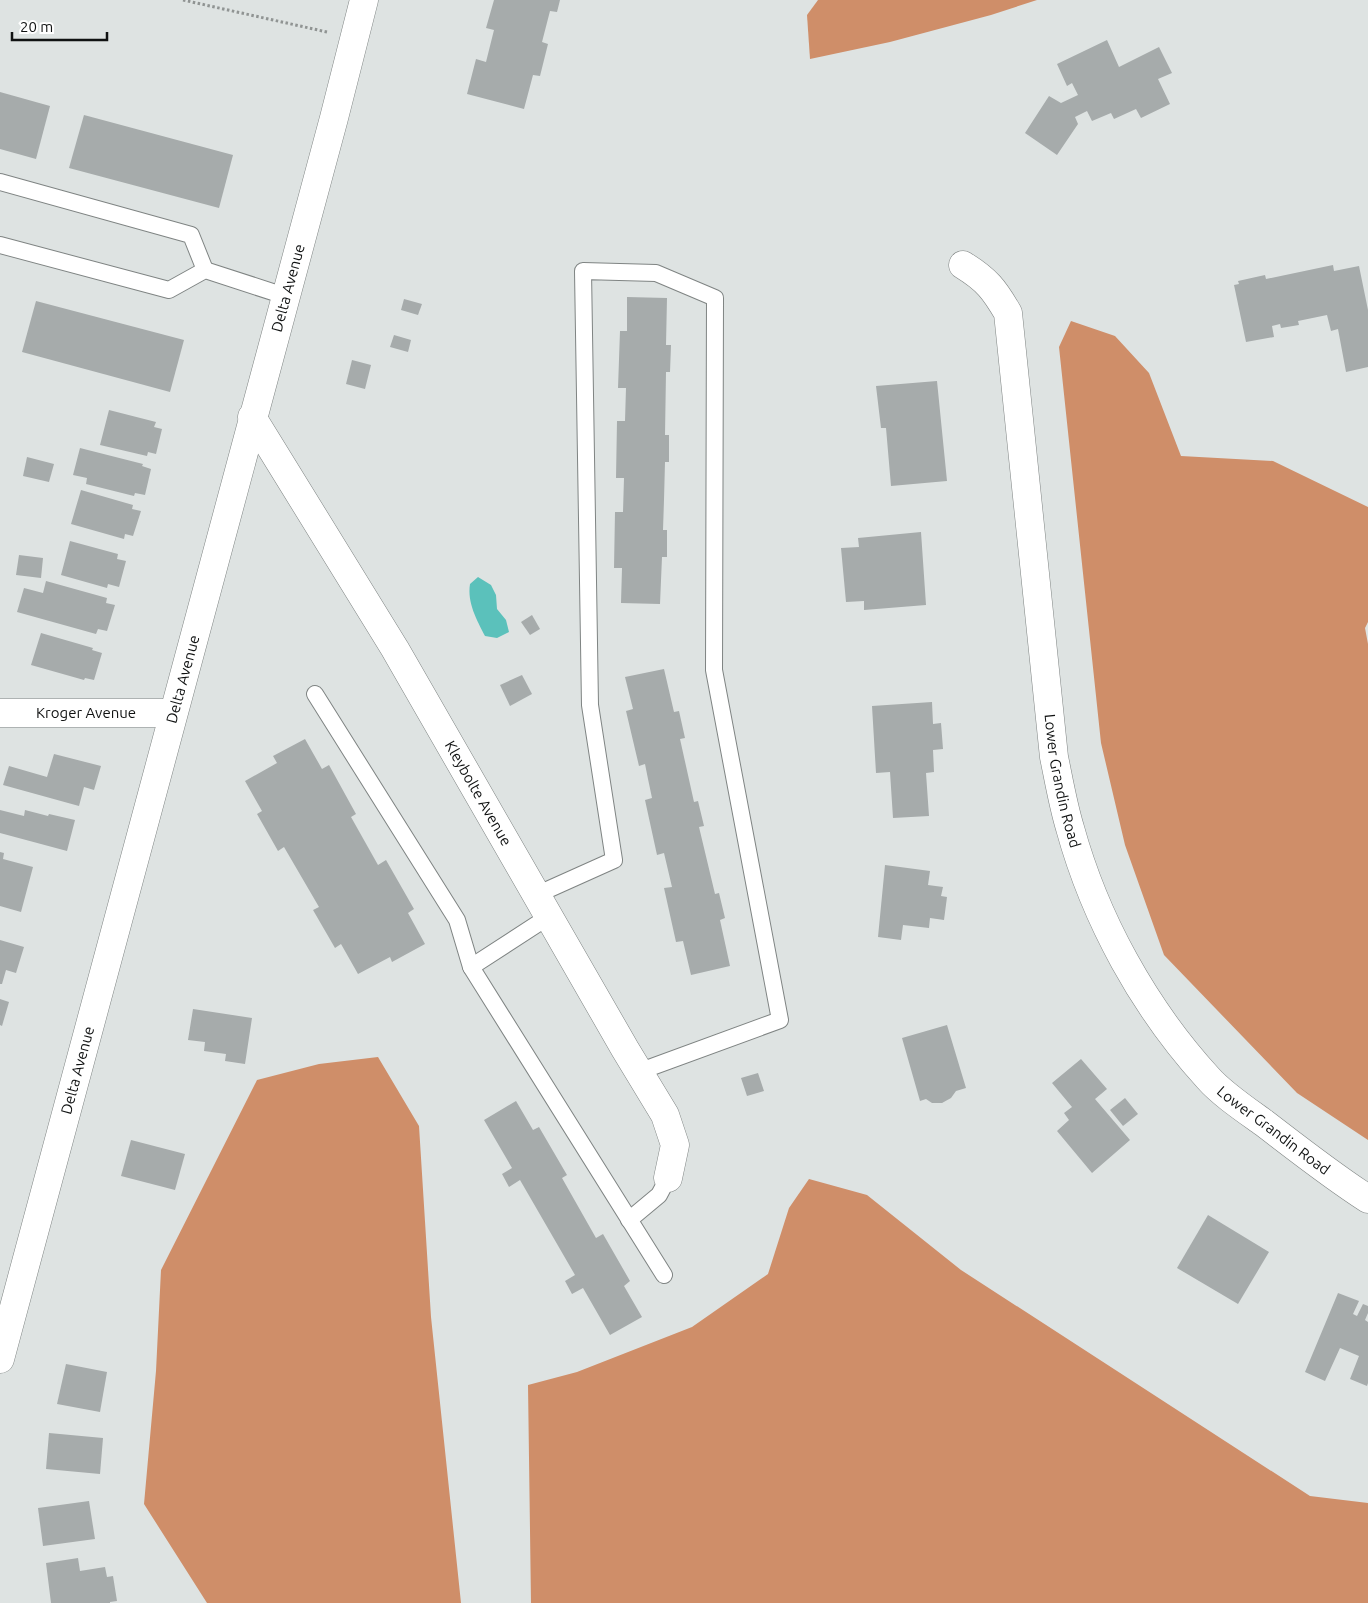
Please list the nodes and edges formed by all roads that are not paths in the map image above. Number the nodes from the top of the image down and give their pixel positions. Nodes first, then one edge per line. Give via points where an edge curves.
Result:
1 (364, 0) edge
2 (0, 182) edge
3 (0, 245) edge
4 (963, 265) dead end
5 (205, 270) junction
6 (285, 296) junction
7 (252, 417) junction
8 (315, 694) dead end
9 (0, 713) edge
10 (173, 713) junction
11 (542, 906) junction
12 (471, 967) junction
13 (638, 1072) junction
14 (668, 1178) joint
15 (1368, 1199) edge
16 (629, 1220) junction
17 (664, 1275) dead end
18 (0, 1359) edge

1 - 6 street, Delta Avenue
2 - 5 lane via 192,235
3 - 5 lane via 169,290
4 - 15 street, Lower Grandin Road via 980,276 996,293 1008,313 1054,757 1070,828 1093,896 1124,962 1163,1023 1209,1080 1327,1172
5 - 6 lane
6 - 7 street, Delta Avenue
7 - 10 street, Delta Avenue
7 - 11 street, Kleybolte Avenue via 395,649
8 - 12 lane via 457,920
9 - 10 street, Kroger Avenue
10 - 18 street, Delta Avenue
11 - 12 lane
11 - 13 street, Kleybolte Avenue
11 - 13 lane via 614,860 590,705 583,271 656,273 715,298 714,670 780,1020
12 - 16 lane
13 - 14 street, Kleybolte Avenue via 665,1116 676,1146
14 - 16 lane via 659,1195
16 - 17 lane

